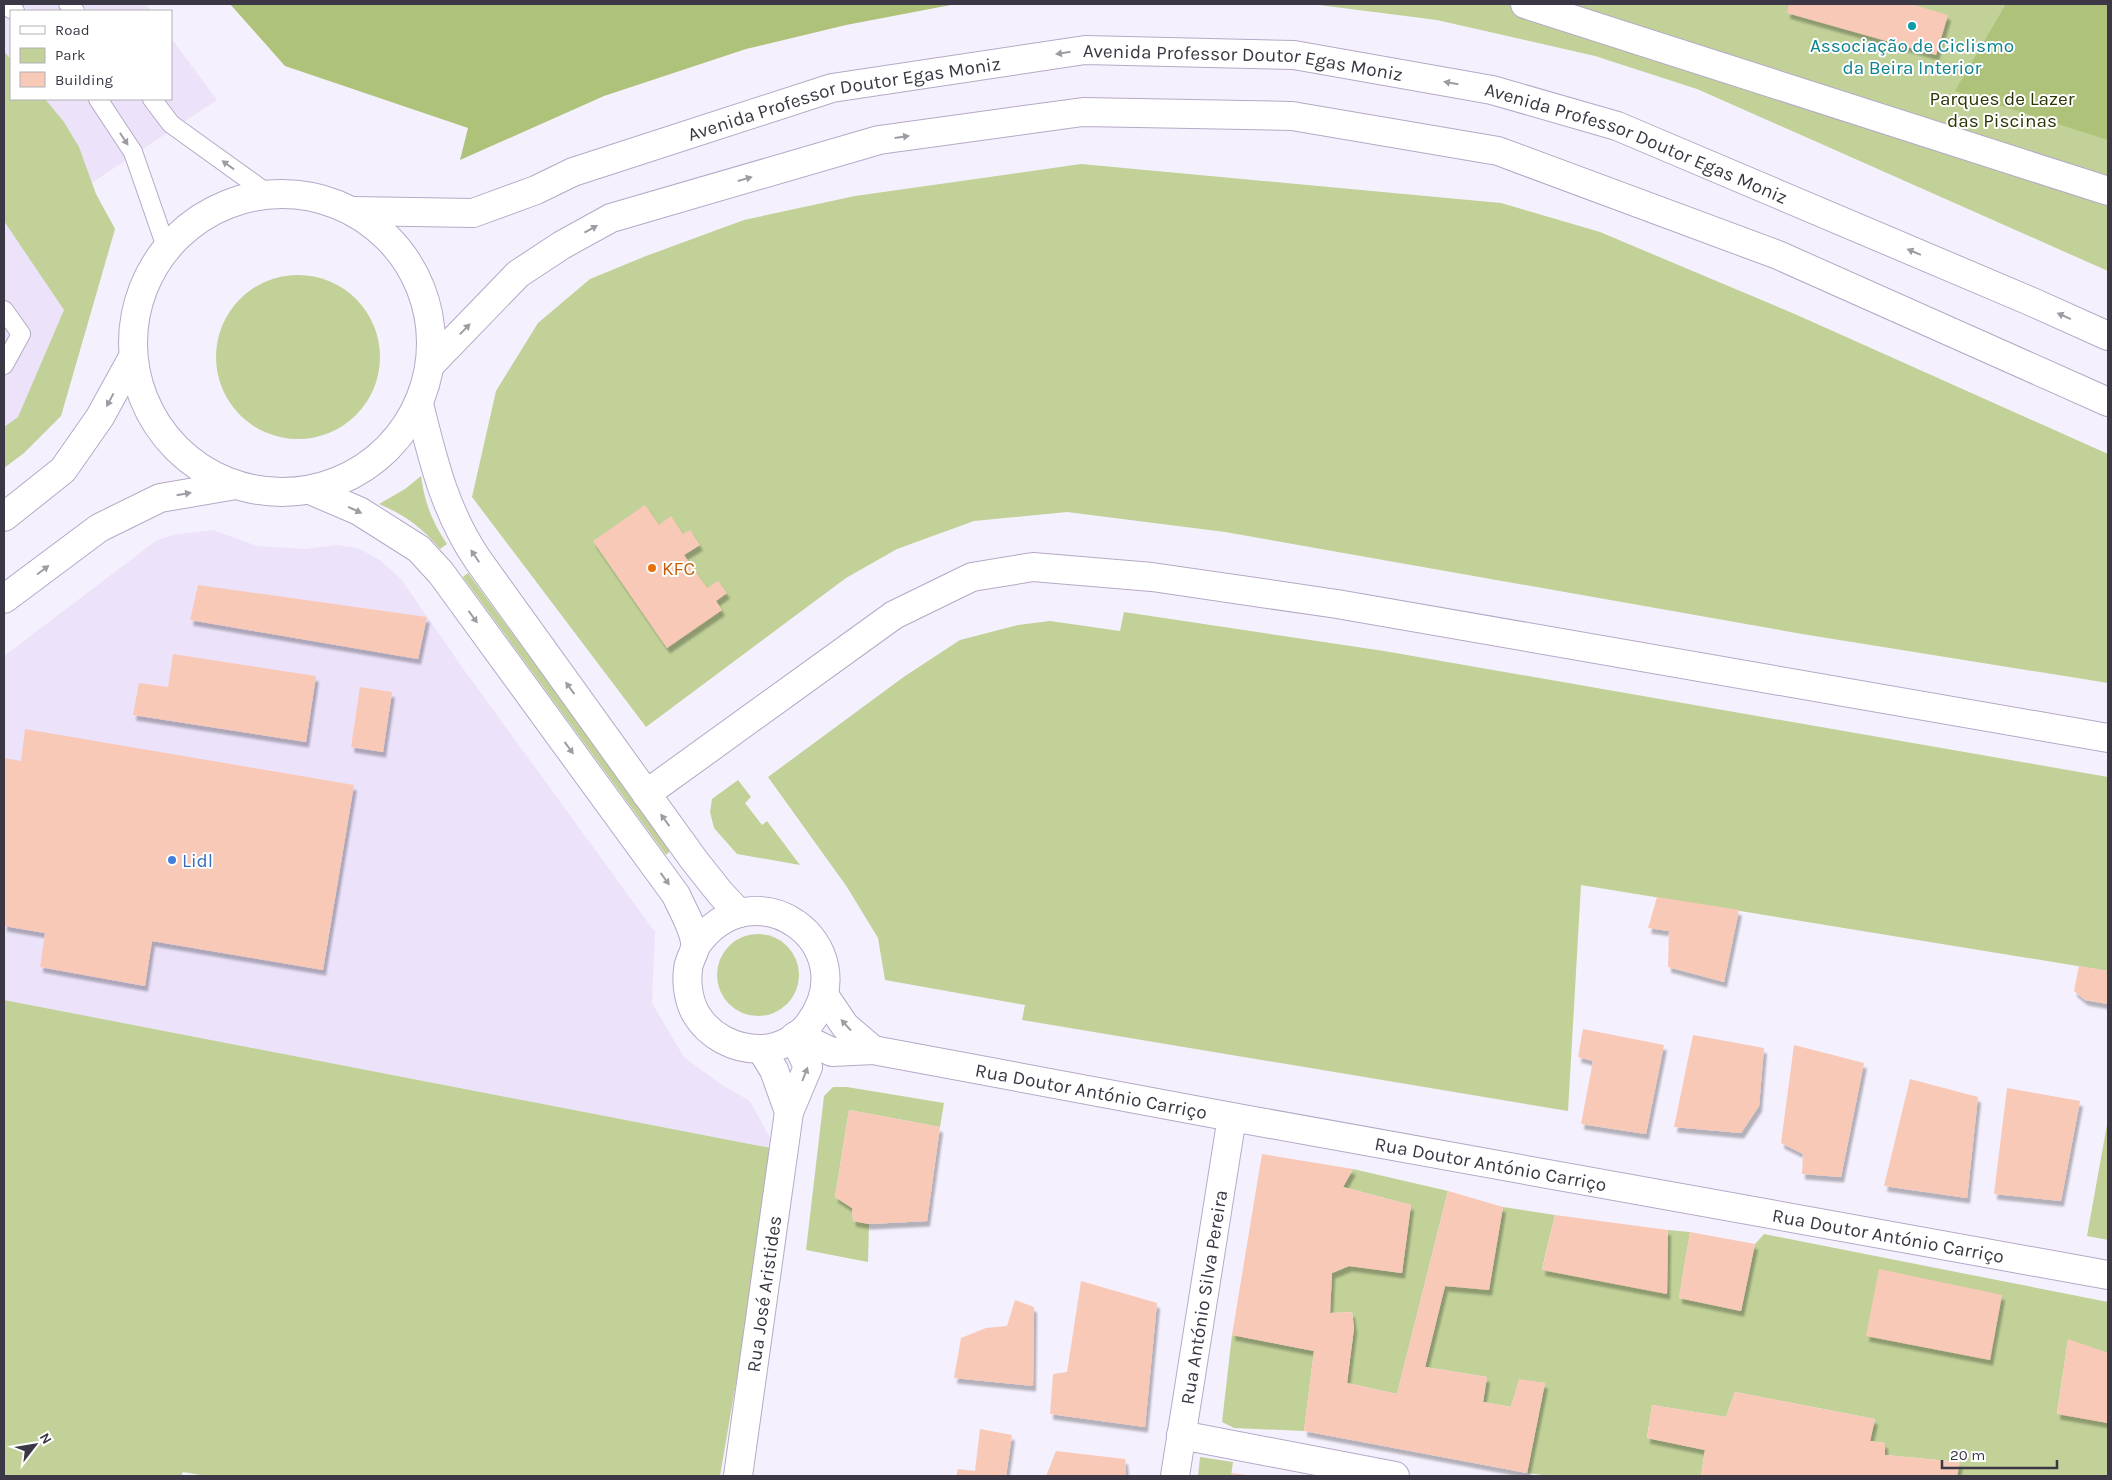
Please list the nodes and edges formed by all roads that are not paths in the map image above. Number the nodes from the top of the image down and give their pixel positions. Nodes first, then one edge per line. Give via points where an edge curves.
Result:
1 (1525, 4) edge
2 (99, 100) edge
3 (153, 100) edge
4 (2108, 191) edge
5 (267, 193) junction
6 (353, 210) junction
7 (166, 247) junction
8 (4, 310) edge
9 (2108, 336) edge
10 (133, 357) junction
11 (431, 364) junction
12 (4, 365) edge
13 (2108, 402) edge
14 (419, 404) junction
15 (236, 485) junction
16 (310, 490) junction
17 (4, 517) edge
18 (4, 599) edge
19 (2108, 738) edge
20 (646, 794) junction
21 (739, 913) junction
22 (695, 947) junction
23 (824, 995) junction
24 (796, 1036) junction
25 (761, 1049) junction
26 (873, 1050) junction
27 (790, 1112) junction
28 (1232, 1117) junction
29 (2108, 1275) edge
30 (1181, 1435) junction
31 (738, 1476) edge
32 (1175, 1476) edge
33 (1395, 1476) edge

1 - 4 street
2 -> 7 lane via 133,152
5 -> 3 lane via 171,124
5 - 6 street via 312,196
5 - 7 street via 229,202 194,220
9 -> 6 street, Avenida Professor Doutor Egas Moniz via 1617,126 1492,90 1294,55 1086,50 832,88 573,172 536,190 473,213
6 - 11 street via 390,239 416,275 430,318
7 - 10 street via 146,281 134,318
8 - 12 lane via 21,334
10 - 15 street via 143,399 166,437 198,466
10 -> 17 street via 100,417 63,470
11 -> 13 street via 518,274 611,218 879,140 1082,112 1292,116 1498,152 1778,255
11 - 14 street
14 - 16 street via 403,432 377,459 334,484
20 -> 14 street via 458,529 436,468
15 - 16 street via 286,493
18 -> 15 street via 99,528 160,498
16 -> 22 street via 359,511 420,549 441,573 676,895 689,923
19 - 20 street via 1337,604 1152,577 1032,567 972,577 894,615
21 -> 20 street via 698,865
21 - 22 street via 713,925
21 - 23 street via 759,910 778,914 796,923 821,955 826,975
22 - 25 street via 688,969 688,992 696,1014 709,1030 726,1042 746,1049
23 - 24 street via 817,1014
26 -> 23 street via 846,1026
24 - 25 street via 788,1042
24 - 26 street, Rua Doutor António Carriço via 832,1052
27 -> 24 street, Rua José Aristides via 808,1066
25 - 27 street, Rua José Aristides via 774,1070
26 - 28 street, Rua Doutor António Carriço
27 - 31 street, Rua José Aristides
28 - 29 street, Rua Doutor António Carriço
28 - 30 street, Rua António Silva Pereira
30 - 32 street, Rua António Silva Pereira
30 - 33 street

